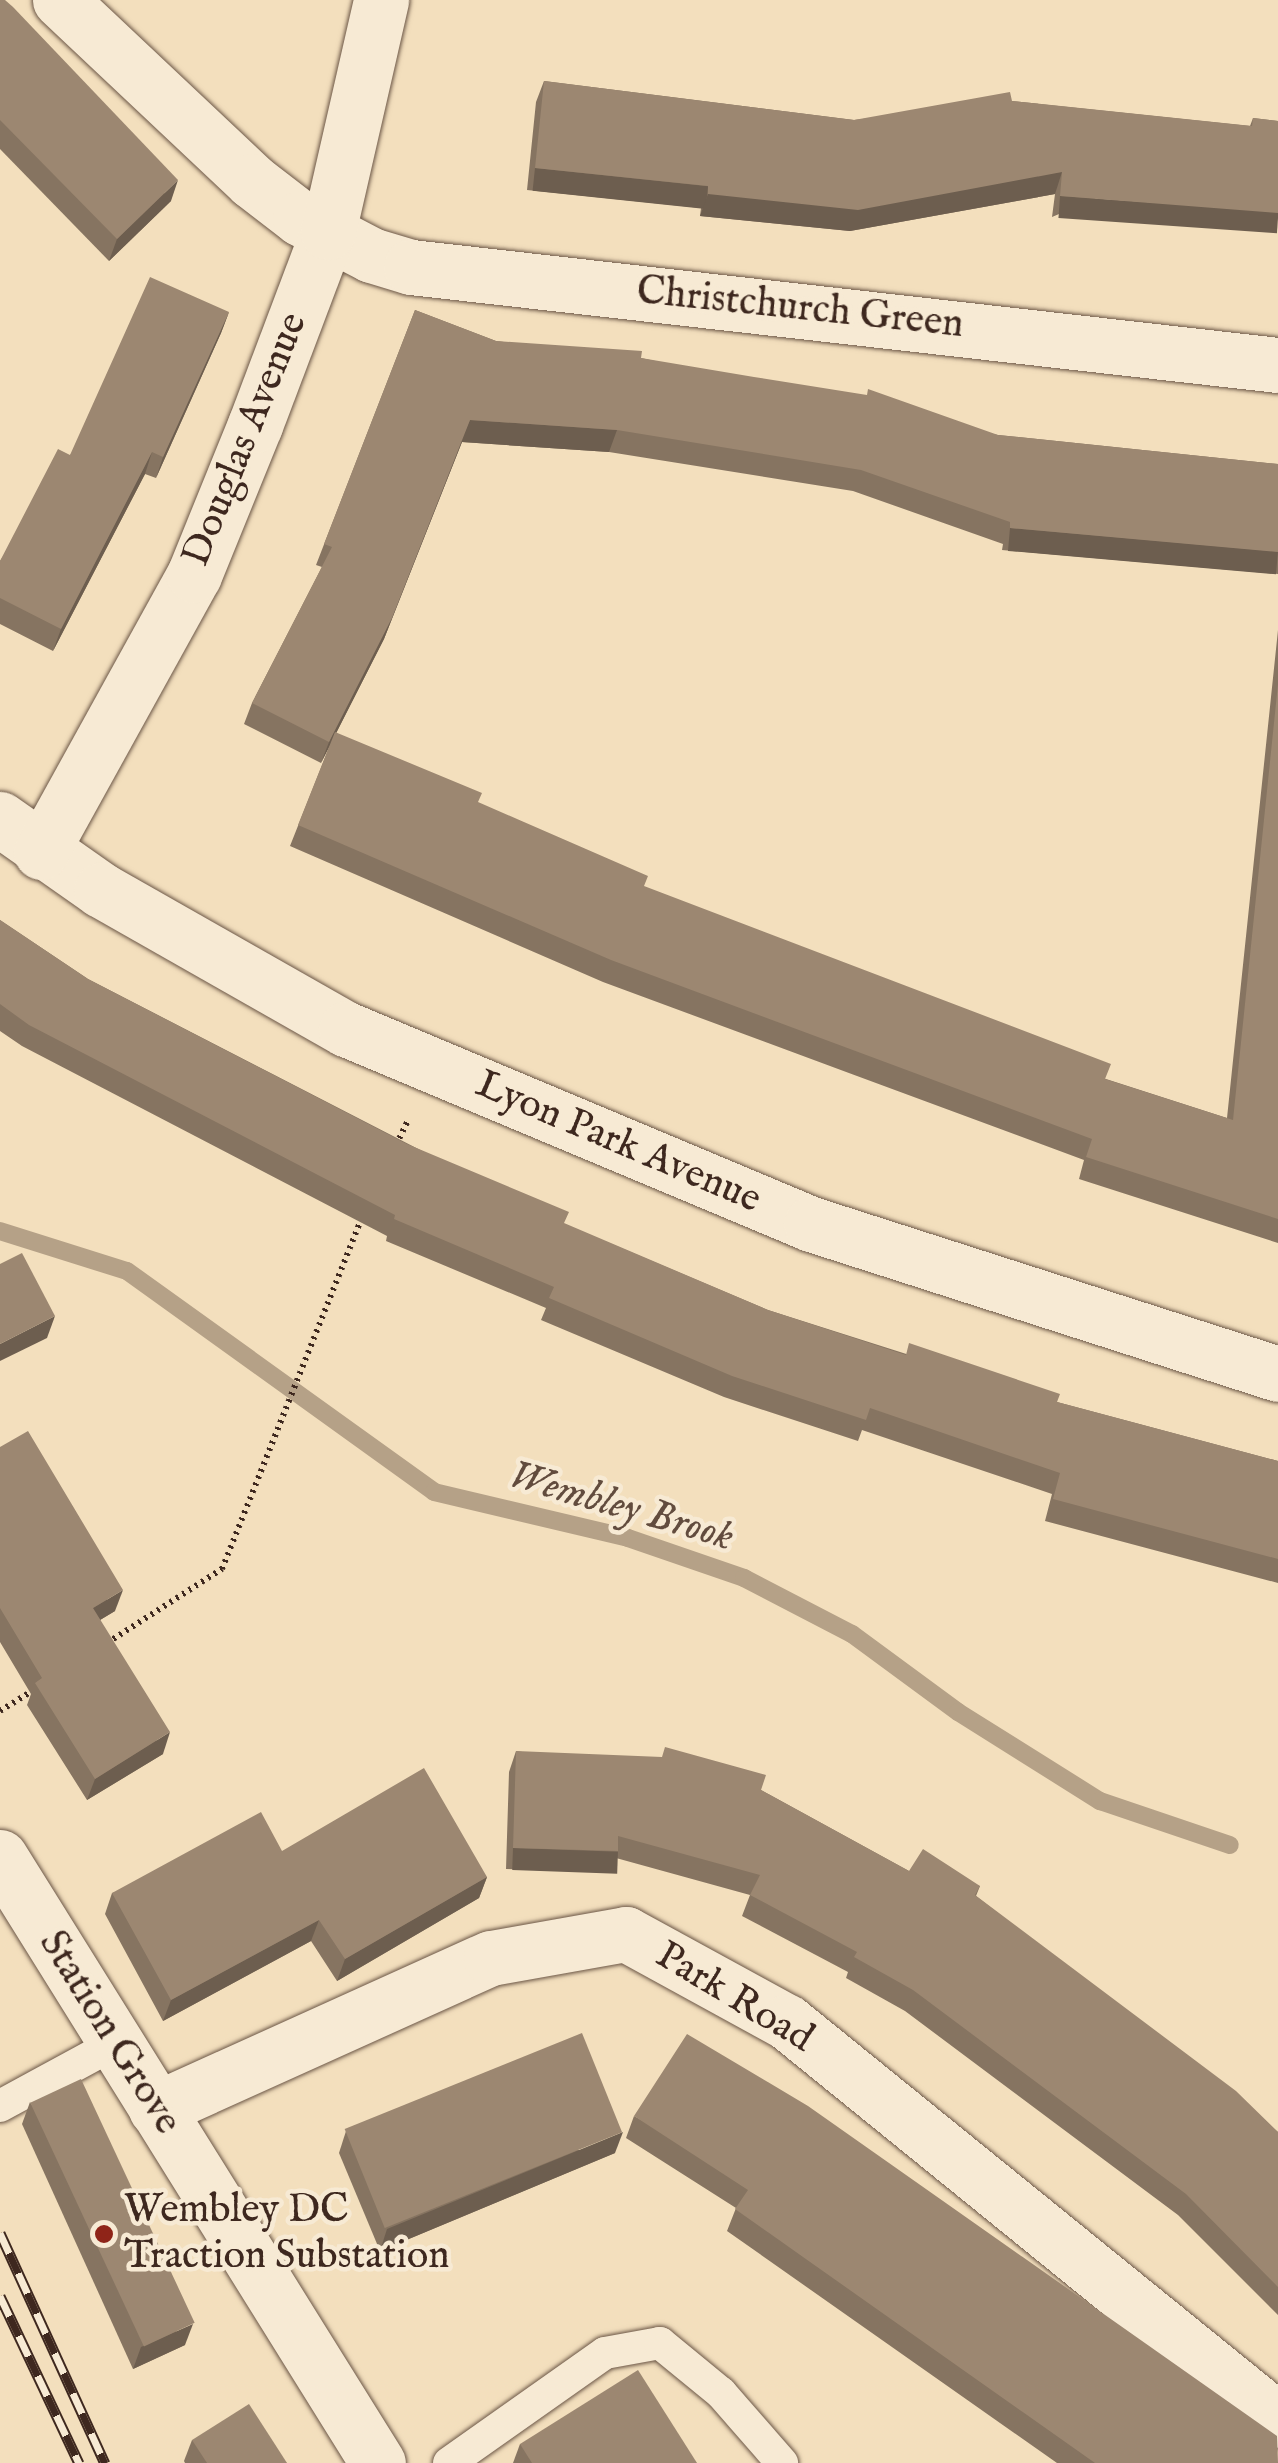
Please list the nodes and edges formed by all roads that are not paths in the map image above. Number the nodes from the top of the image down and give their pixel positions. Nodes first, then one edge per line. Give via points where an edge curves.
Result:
1 (60, 0) edge
2 (381, 0) edge
3 (328, 232) junction
4 (1278, 366) edge
5 (21, 836) edge
6 (1278, 1374) edge
7 (0, 1856) edge
8 (116, 2043) junction
9 (0, 2106) edge
10 (156, 2109) junction
11 (1278, 2420) edge
12 (378, 2463) edge
13 (449, 2463) edge
14 (782, 2463) edge

1 - 3 street, Christchurch Green via 252,181
2 - 3 street, Douglas Avenue
3 - 4 street, Christchurch Green via 410,267
3 - 5 street, Douglas Avenue via 194,575
5 - 6 street, Lyon Park Avenue via 346,1029 811,1224
7 - 8 street, Station Grove
8 - 9 lane
8 - 10 street, Station Grove
10 - 11 street, Park Road via 491,1958 626,1934 787,2022
10 - 12 street, Station Grove
13 - 14 lane via 604,2354 660,2343 721,2393

